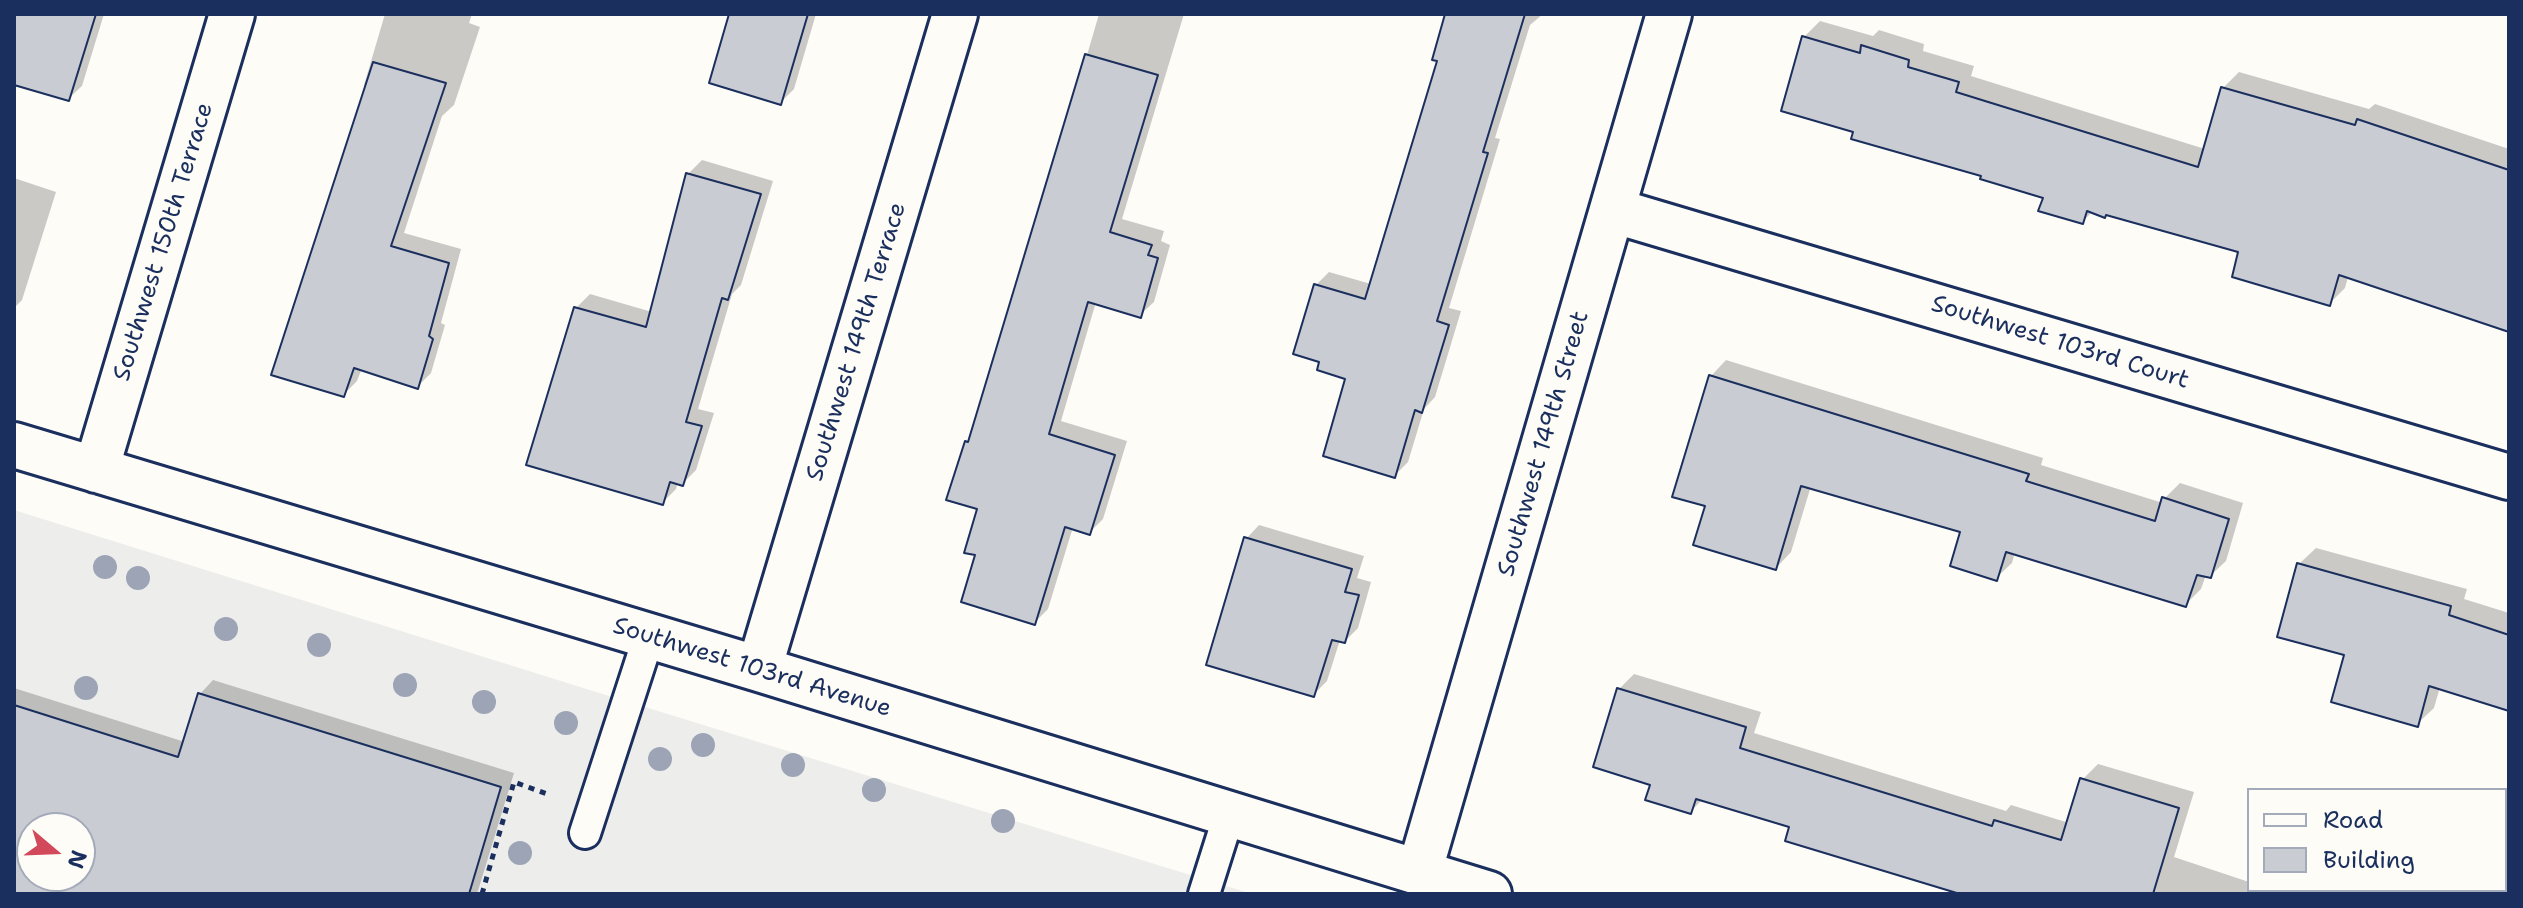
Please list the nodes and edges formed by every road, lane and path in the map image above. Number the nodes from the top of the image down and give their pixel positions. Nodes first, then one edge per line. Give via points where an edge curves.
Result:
1 (232, 14) edge
2 (955, 14) edge
3 (1669, 14) edge
4 (1612, 210) junction
5 (14, 445) edge
6 (96, 470) junction
7 (2509, 477) edge
8 (649, 636) junction
9 (759, 669) junction
10 (556, 797) dead end
11 (1229, 815) junction
12 (585, 833) dead end
13 (1452, 886) edge
14 (482, 894) edge
15 (1204, 894) edge

1 - 6 street, Southwest 150th Terrace
2 - 9 street, Southwest 149th Terrace
3 - 4 street, Southwest 149th Street
4 - 7 street, Southwest 103rd Court
4 - 13 street, Southwest 149th Street
5 - 6 street, Southwest 103rd Avenue
6 - 8 street, Southwest 103rd Avenue
8 - 9 street, Southwest 103rd Avenue
8 - 12 lane
9 - 11 street, Southwest 103rd Avenue
10 - 14 path via 514,782
11 - 13 street, Southwest 103rd Avenue
11 - 15 lane

